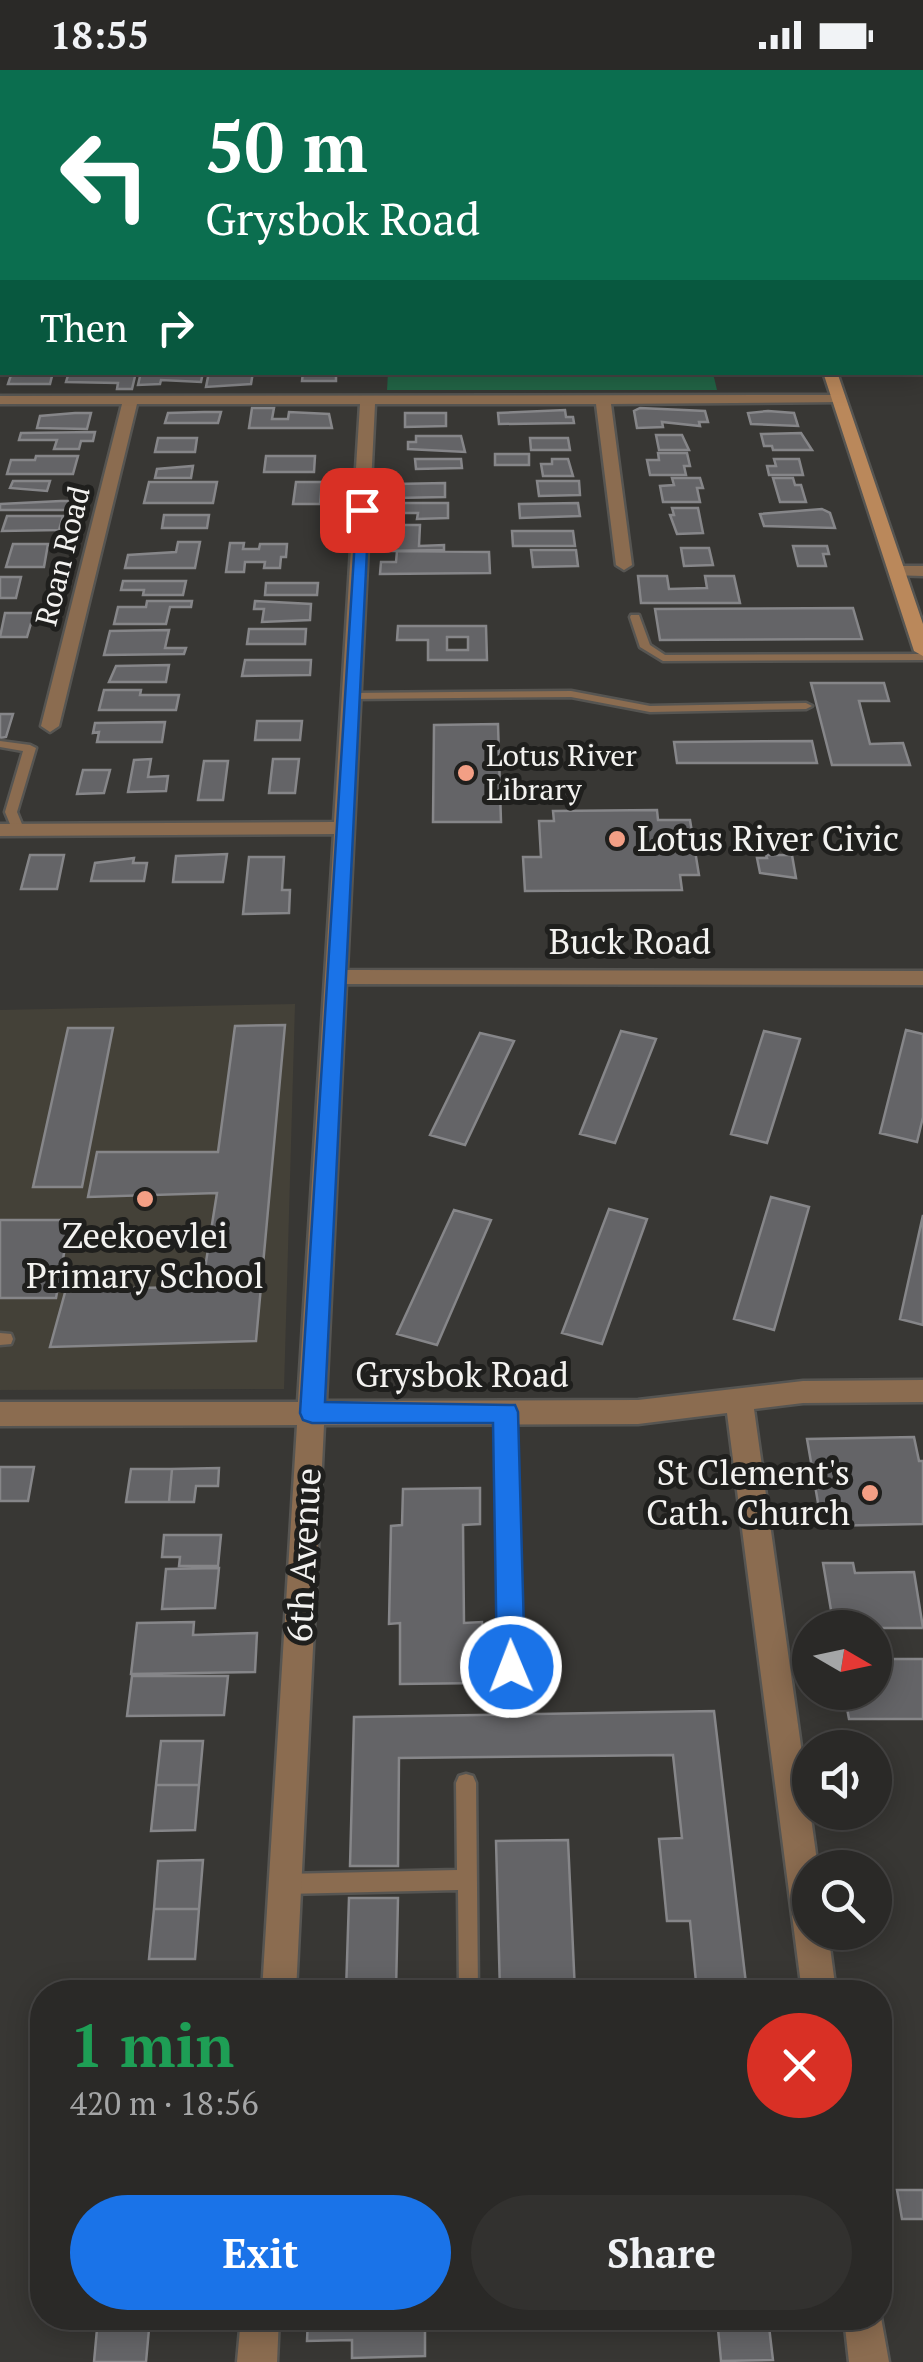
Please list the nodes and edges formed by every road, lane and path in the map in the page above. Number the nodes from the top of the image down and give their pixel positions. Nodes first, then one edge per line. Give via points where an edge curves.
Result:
1 (831, 375) edge
2 (131, 399) junction
3 (368, 399) junction
4 (839, 399) junction
5 (0, 400) edge
6 (603, 400) junction
7 (624, 566) dead end
8 (896, 571) junction
9 (923, 571) edge
10 (635, 618) dead end
11 (923, 654) edge
12 (351, 696) junction
13 (806, 706) dead end
14 (50, 726) dead end
15 (0, 744) edge
16 (343, 828) junction
17 (9, 829) edge
18 (337, 977) junction
19 (923, 978) edge
20 (923, 1391) edge
21 (739, 1402) junction
22 (506, 1412) junction
23 (312, 1413) junction
24 (0, 1414) edge
25 (511, 1667) dead end
26 (466, 1783) dead end
27 (799, 1850) edge
28 (467, 1880) junction
29 (285, 1884) junction
30 (813, 1950) edge
31 (279, 1980) edge
32 (470, 1980) edge
33 (817, 1980) edge
34 (259, 2330) edge
35 (865, 2330) edge
36 (257, 2362) edge
37 (869, 2362) edge

1 - 4 main road
2 - 3 street
2 - 5 street
2 - 14 street, Roan Road
3 - 6 street
3 - 12 street, 6th Avenue
4 - 6 street
4 - 8 main road
6 - 7 street
8 - 9 street
8 - 11 main road
10 - 11 lane via 645,647 663,658
12 - 13 lane via 571,694 650,709
12 - 16 street, 6th Avenue
15 - 17 lane via 30,748
16 - 17 street
16 - 18 street, 6th Avenue
18 - 19 street, Buck Road
18 - 23 street, 6th Avenue
20 - 21 street, Grysbok Road via 803,1392
21 - 22 street, Grysbok Road via 656,1411
21 - 27 street
22 - 23 street, Grysbok Road
22 - 25 lane
23 - 24 street, Grysbok Road
23 - 29 street, 6th Avenue
26 - 28 lane
28 - 29 lane
28 - 32 lane
29 - 31 street, 6th Avenue
30 - 33 street
34 - 36 street
35 - 37 street

